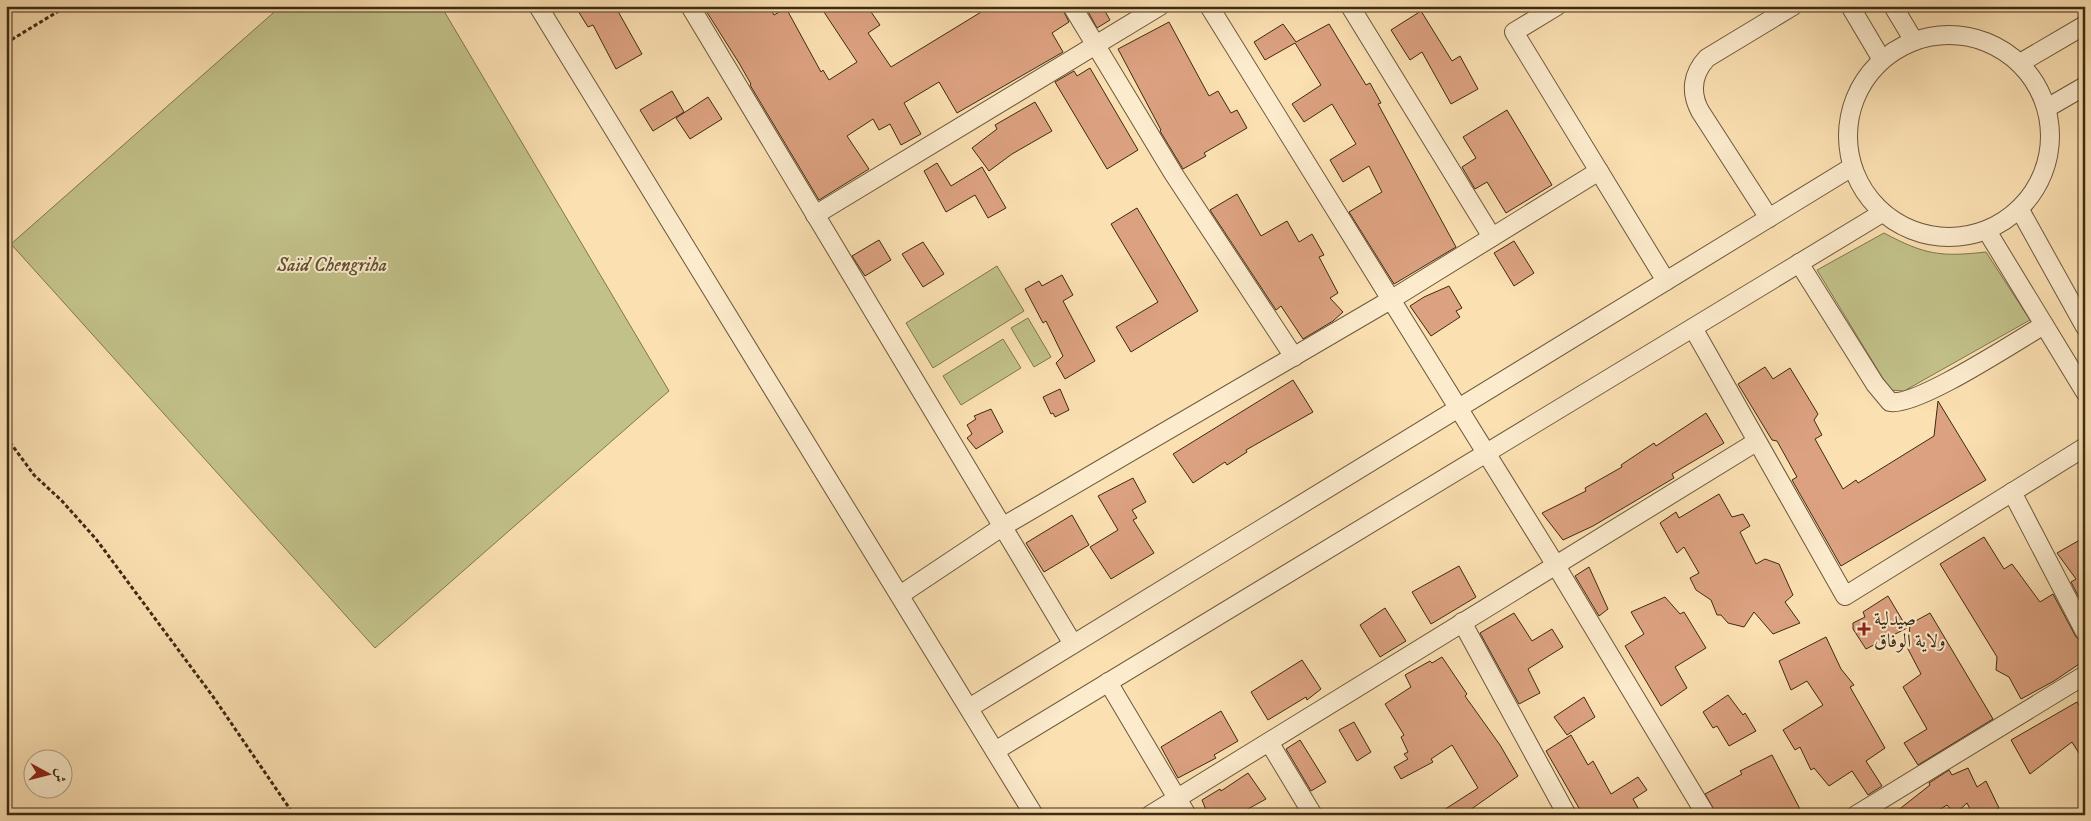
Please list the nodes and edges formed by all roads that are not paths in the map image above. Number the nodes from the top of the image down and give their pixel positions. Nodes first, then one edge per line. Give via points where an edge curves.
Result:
1 (538, 6) edge
2 (690, 6) edge
3 (1072, 6) edge
4 (1160, 6) edge
5 (1209, 6) edge
6 (1350, 6) edge
7 (1557, 6) edge
8 (1793, 6) edge
9 (1850, 6) edge
10 (1893, 6) edge
11 (2085, 25) edge
12 (1914, 41) junction
13 (1095, 46) junction
14 (1882, 60) junction
15 (2020, 63) junction
16 (2085, 86) edge
17 (2047, 108) junction
18 (1852, 167) junction
19 (1599, 171) junction
20 (2020, 210) junction
21 (1882, 213) junction
22 (815, 215) junction
23 (1769, 218) junction
24 (1987, 232) junction
25 (1492, 237) junction
26 (1799, 263) junction
27 (1666, 281) junction
28 (1392, 299) junction
29 (2078, 303) edge
30 (2044, 324) junction
31 (2085, 327) edge
32 (1693, 328) junction
33 (1294, 357) junction
34 (2085, 392) edge
35 (1458, 408) junction
36 (1756, 442) junction
37 (2085, 447) edge
38 (1486, 453) junction
39 (2012, 492) junction
40 (1002, 527) junction
41 (1555, 564) junction
42 (900, 595) junction
43 (1462, 622) junction
44 (2085, 632) edge
45 (1073, 644) junction
46 (2085, 675) edge
47 (1108, 682) junction
48 (969, 708) junction
49 (1269, 742) junction
50 (995, 751) junction
51 (1178, 799) junction
52 (1034, 815) edge
53 (1150, 815) edge
54 (1187, 815) edge
55 (1312, 815) edge
56 (1567, 815) edge
57 (1706, 815) edge
58 (1856, 815) edge

1 - 42 street
2 - 22 street
3 - 13 street
4 - 13 street
5 - 28 street
6 - 25 street
7 - 19 street via 1514,32
8 - 23 street via 1706,58 1694,79 1694,96 1700,111
9 - 14 street
10 - 12 street
11 - 15 street
12 - 14 street
12 - 15 street via 1942,35 1970,36 1997,46
13 - 22 street
13 - 33 street via 1173,174
14 - 18 street via 1863,82 1851,109 1848,138
15 - 17 street via 2036,84
16 - 17 street
17 - 20 street via 2051,135 2048,163 2037,188
18 - 21 street via 1864,192
18 - 23 street
19 - 25 street
19 - 27 street
20 - 24 street
20 - 29 street
21 - 24 street via 1905,229 1932,237 1960,238
21 - 26 street
22 - 40 street
23 - 27 street
24 - 30 street
25 - 28 street
26 - 30 street via 1875,384 1890,402 1901,403 1928,392
26 - 32 street
27 - 35 street
28 - 33 street
28 - 35 street
29 - 31 street
30 - 34 street
32 - 36 street
32 - 38 street
33 - 40 street
35 - 38 street
35 - 45 street
36 - 39 street via 1845,596
36 - 41 street
37 - 39 street
38 - 41 street
38 - 47 street
39 - 44 street
40 - 42 street
40 - 45 street
41 - 43 street
41 - 57 street
42 - 48 street
43 - 49 street
43 - 56 street
45 - 48 street
46 - 58 street
47 - 50 street
47 - 51 street
48 - 50 street
49 - 51 street
49 - 55 street
50 - 52 street
51 - 53 street
51 - 54 street

